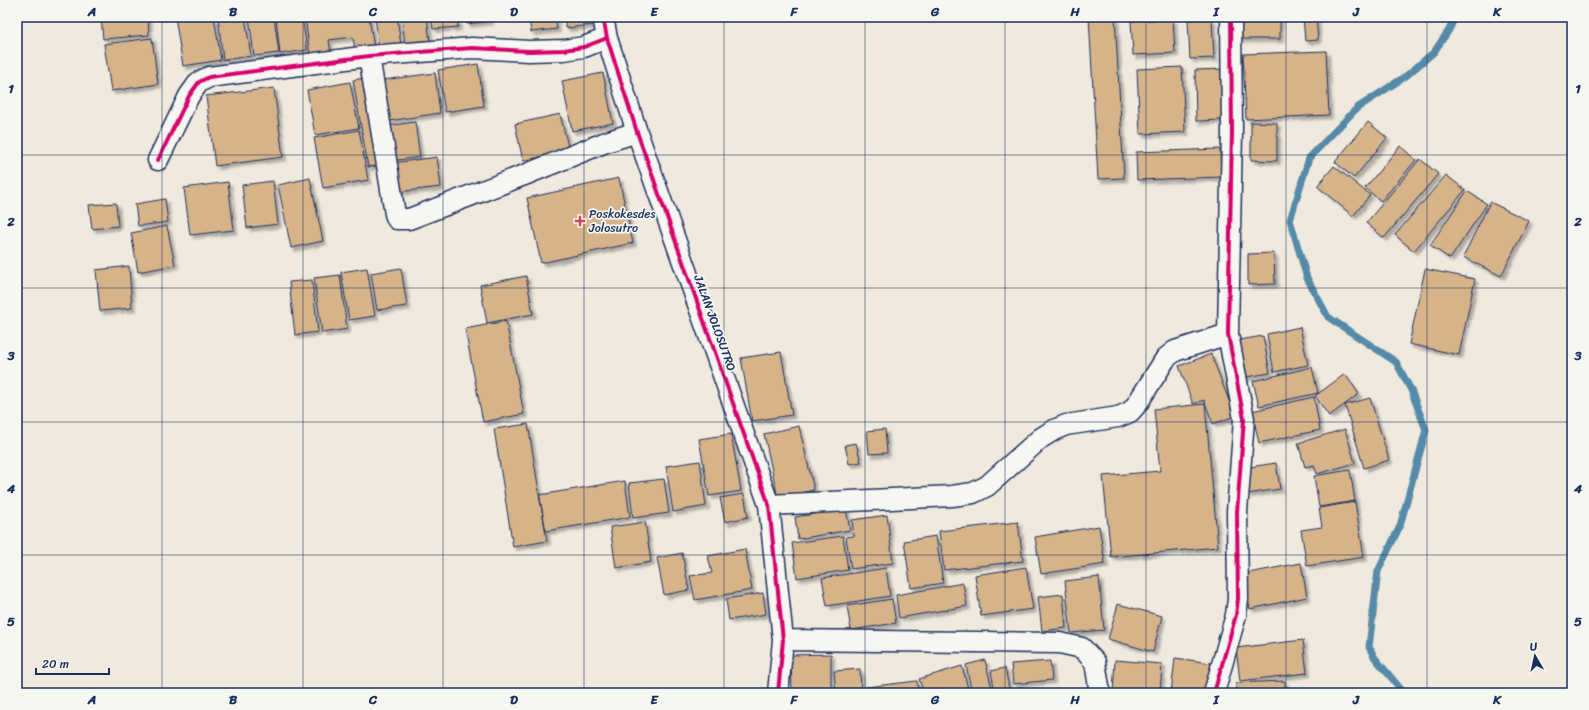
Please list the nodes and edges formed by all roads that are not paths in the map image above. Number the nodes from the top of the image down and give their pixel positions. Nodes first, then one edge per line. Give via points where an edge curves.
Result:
1 (603, 17) edge
2 (1231, 17) edge
3 (607, 38) junction
4 (369, 56) junction
5 (637, 132) junction
6 (158, 160) dead end
7 (1228, 334) junction
8 (769, 505) junction
9 (783, 640) junction
10 (778, 693) edge
11 (1100, 693) edge
12 (1214, 693) edge

1 - 3 street, JALAN JOLOSUTRO
2 - 7 street via 1232,132
3 - 4 street via 584,47 548,52 472,48
3 - 5 street, JALAN JOLOSUTRO
4 - 5 street via 395,214 400,220 409,219
4 - 6 street via 209,77 199,82 189,96
5 - 8 street, JALAN JOLOSUTRO
7 - 8 street via 1175,351 1166,358 1130,412 1118,417 1066,425 1054,430 987,486 973,493
7 - 12 street via 1244,419 1237,512 1238,599 1236,615
8 - 9 street, JALAN JOLOSUTRO
9 - 10 street, JALAN JOLOSUTRO
9 - 11 street via 1060,643 1082,648 1095,662

